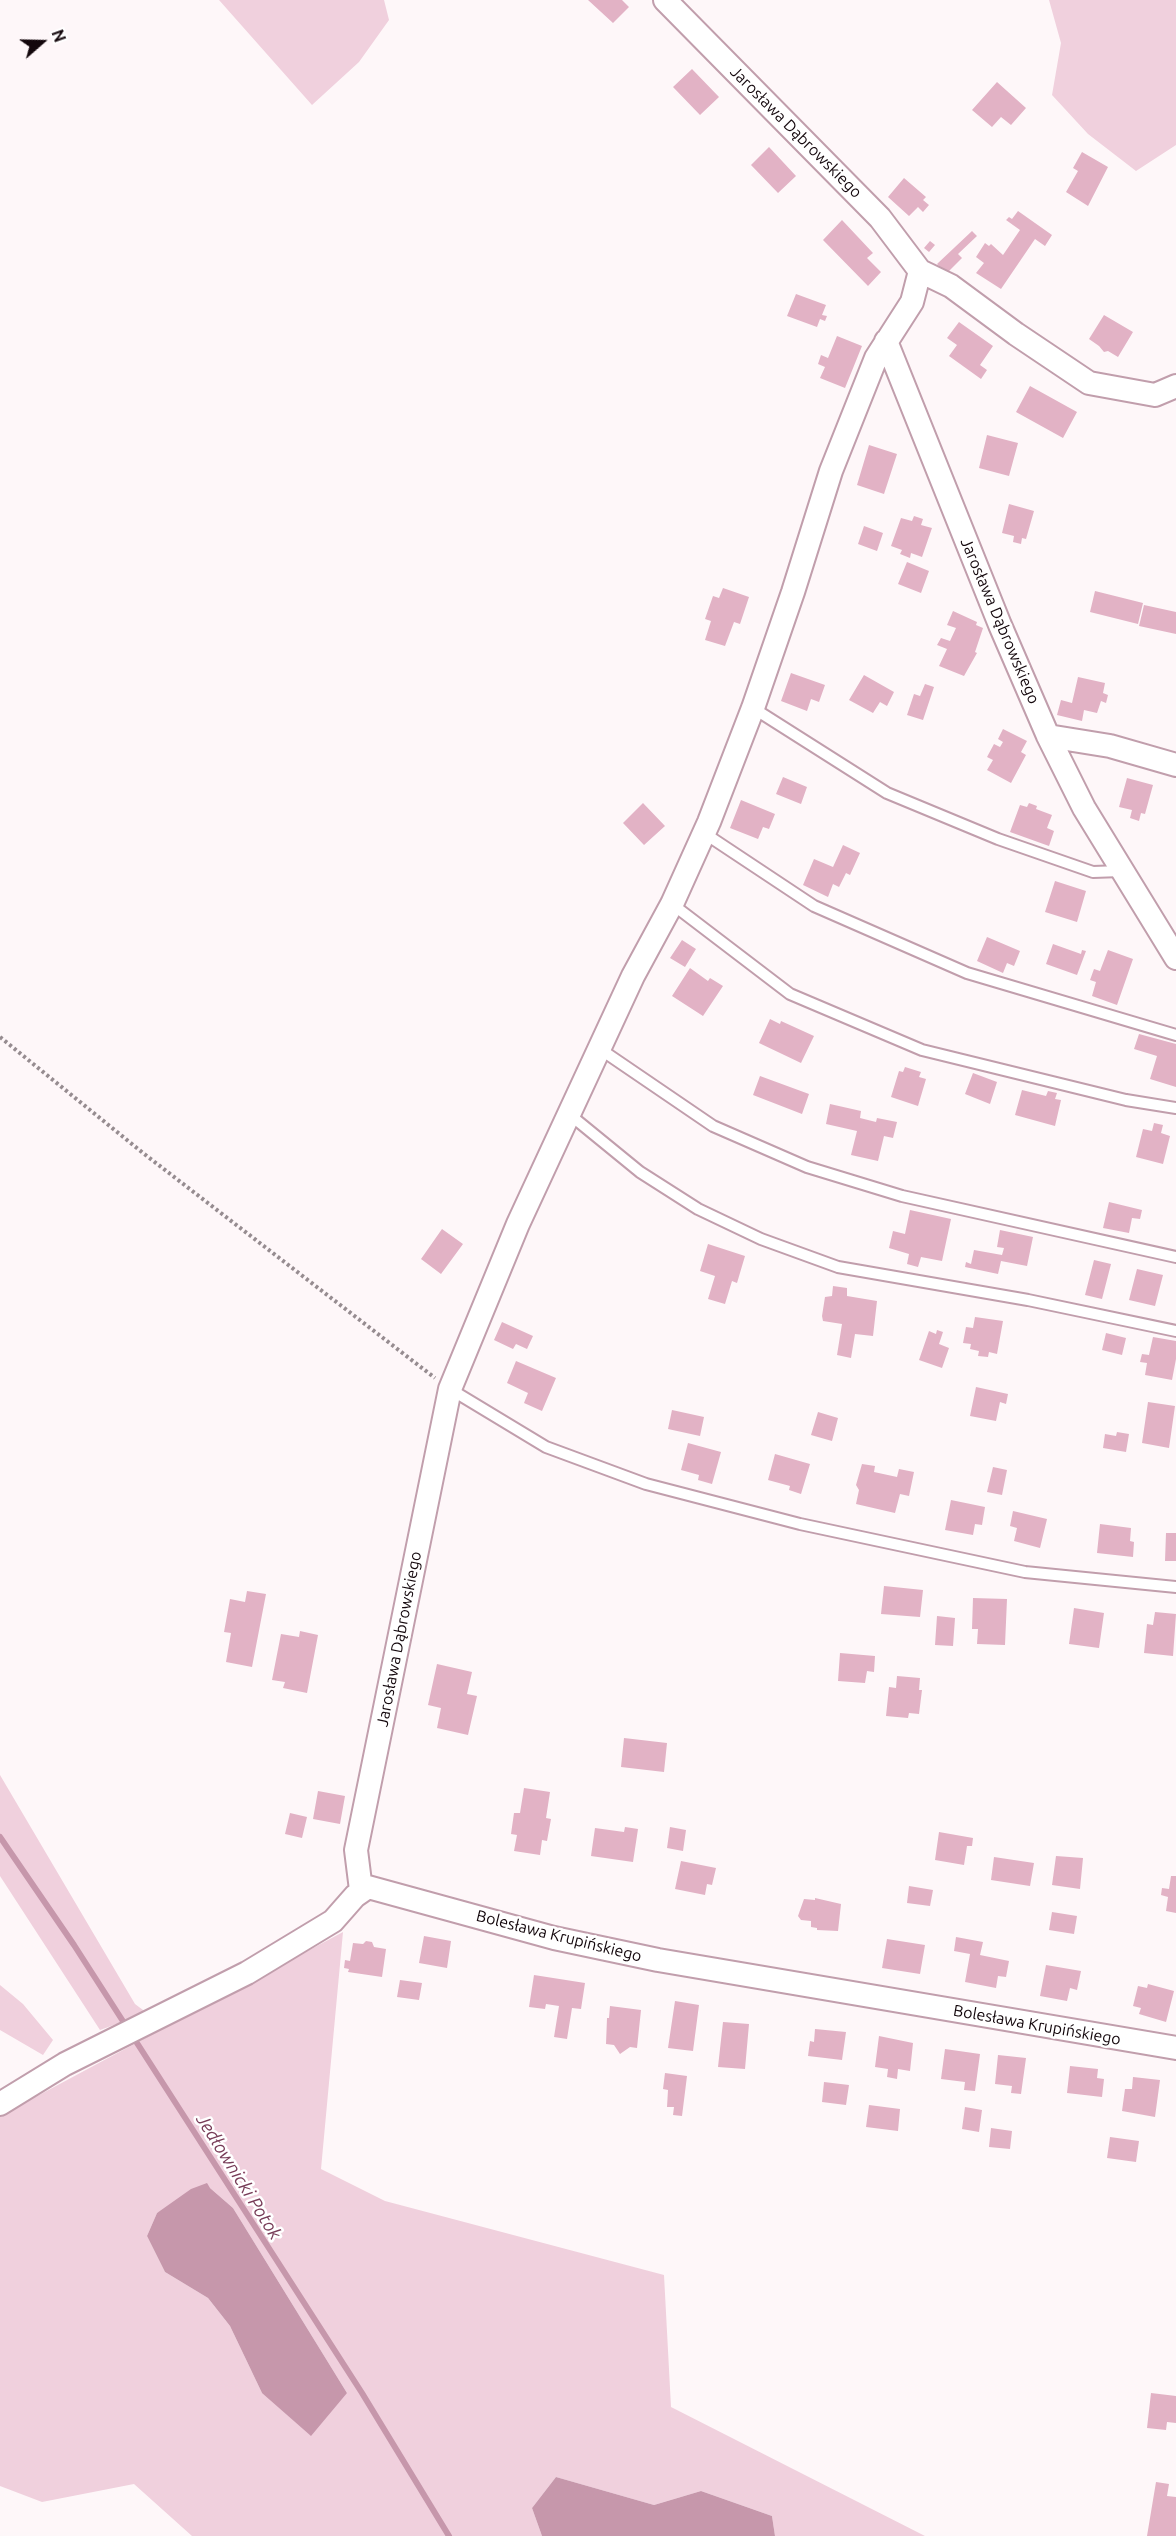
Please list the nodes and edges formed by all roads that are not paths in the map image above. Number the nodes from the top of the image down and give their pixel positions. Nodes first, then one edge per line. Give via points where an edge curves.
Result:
1 (665, 0) edge
2 (920, 271) junction
3 (886, 341) junction
4 (1176, 386) edge
5 (753, 708) junction
6 (1048, 736) junction
7 (1176, 765) edge
8 (703, 833) junction
9 (1121, 871) junction
10 (672, 904) junction
11 (1176, 958) edge
12 (1176, 1035) edge
13 (600, 1048) junction
14 (1176, 1108) edge
15 (569, 1114) junction
16 (1176, 1257) edge
17 (1176, 1331) edge
18 (450, 1389) junction
19 (1176, 1587) edge
20 (361, 1890) junction
21 (1176, 2048) edge
22 (0, 2104) edge

1 - 2 street, Jarosława Dąbrowskiego via 880,218
2 - 3 street via 912,302
2 - 4 street, Jarosława Dąbrowskiego via 951,286 1089,383 1155,395
3 - 5 street, Jarosława Dąbrowskiego via 831,471
3 - 6 street, Jarosława Dąbrowskiego
5 - 8 street, Jarosława Dąbrowskiego
5 - 9 lane via 887,793 998,839 1092,872
6 - 7 street via 1110,746
6 - 9 street, Jarosława Dąbrowskiego
8 - 10 street, Jarosława Dąbrowskiego
8 - 12 lane via 814,906 957,969
9 - 11 street, Jarosława Dąbrowskiego
10 - 13 street, Jarosława Dąbrowskiego
10 - 14 lane via 790,994 922,1050 1126,1100
13 - 15 street, Jarosława Dąbrowskiego
13 - 16 lane via 713,1126 807,1167 902,1196
15 - 17 lane via 640,1172 698,1209 761,1239 838,1267
15 - 18 street, Jarosława Dąbrowskiego via 518,1224
18 - 19 lane via 546,1447 646,1484 800,1524 1025,1572
18 - 20 street, Jarosława Dąbrowskiego via 356,1850
20 - 21 street, Bolesława Krupińskiego via 382,1890 554,1938 658,1960
20 - 22 street via 333,1921 248,1973 65,2064

